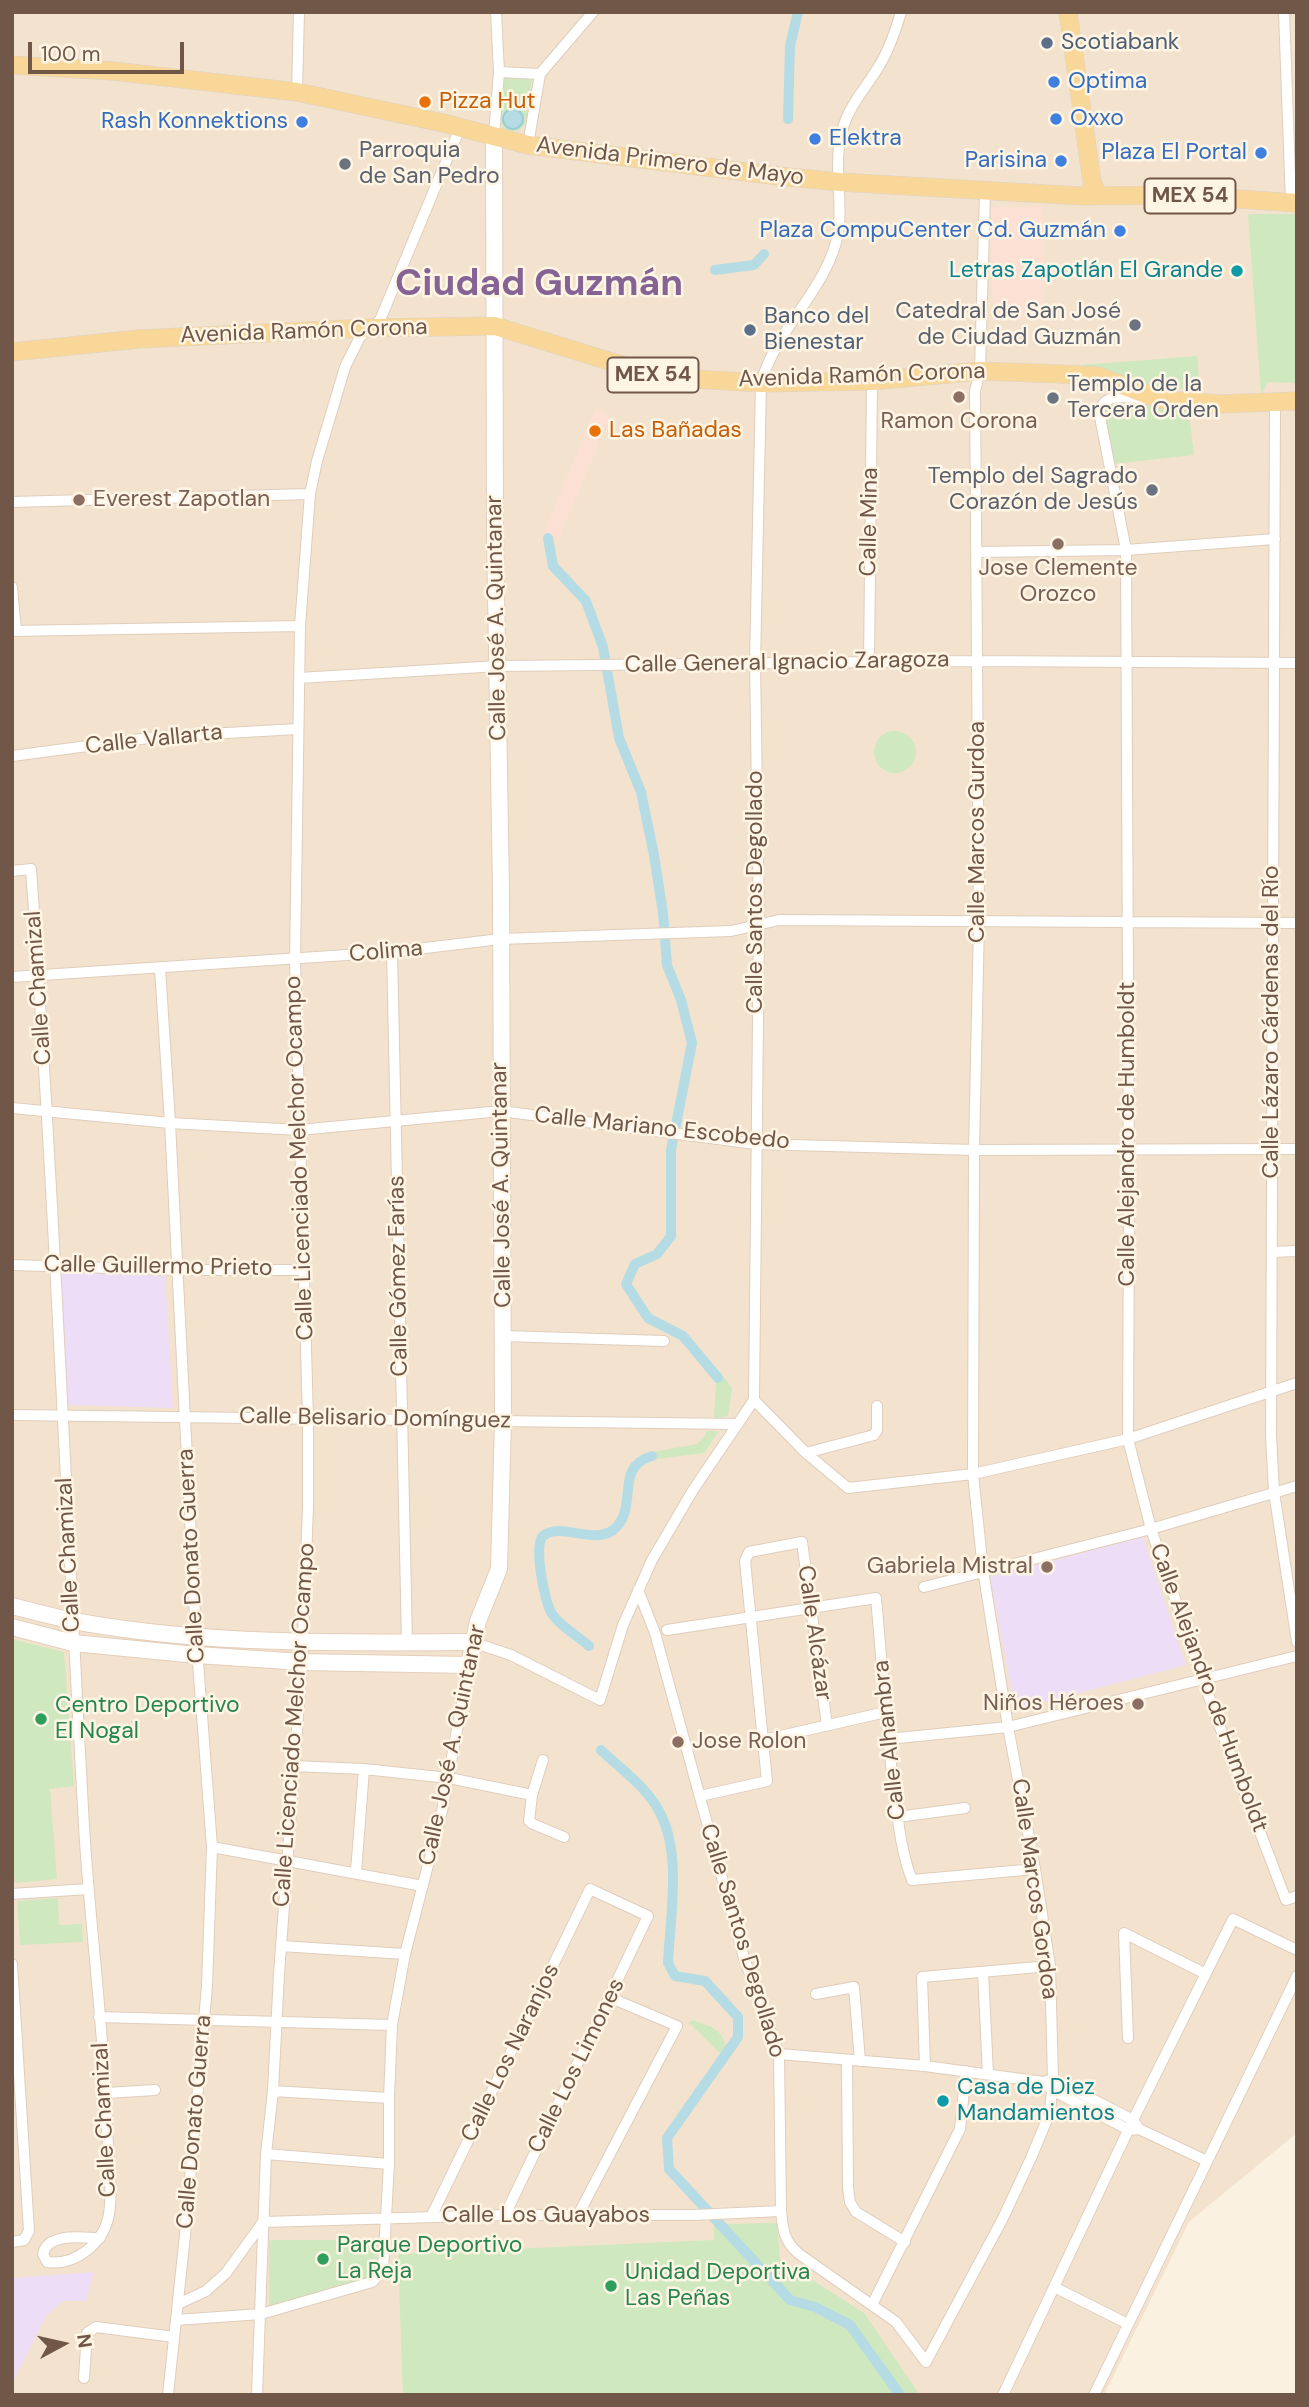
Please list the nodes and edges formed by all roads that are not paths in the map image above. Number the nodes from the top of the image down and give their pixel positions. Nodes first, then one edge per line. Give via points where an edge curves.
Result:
1 (299, 12) edge
2 (496, 12) edge
3 (593, 12) edge
4 (901, 12) edge
5 (1057, 12) edge
6 (1068, 12) edge
7 (1284, 12) edge
8 (12, 65) edge
9 (499, 72) junction
10 (540, 74) junction
11 (297, 92) junction
12 (460, 128) junction
13 (494, 136) junction
14 (527, 145) junction
15 (840, 182) junction
16 (985, 191) junction
17 (1091, 196) junction
18 (1294, 203) edge
19 (495, 326) junction
20 (369, 328) junction
21 (12, 352) edge
22 (981, 371) junction
23 (872, 381) junction
24 (761, 383) junction
25 (1159, 399) junction
26 (1275, 401) junction
27 (1297, 401) edge
28 (310, 494) junction
29 (12, 502) edge
30 (1275, 539) junction
31 (1126, 550) junction
32 (977, 552) junction
33 (12, 587) edge
34 (300, 625) junction
35 (14, 631) edge
36 (978, 661) junction
37 (869, 662) junction
38 (1127, 662) junction
39 (755, 663) junction
40 (1275, 663) junction
41 (1297, 663) edge
42 (499, 666) junction
43 (299, 678) junction
44 (297, 729) junction
45 (12, 756) edge
46 (12, 872) edge
47 (979, 922) junction
48 (1127, 922) junction
49 (1273, 923) junction
50 (1297, 923) edge
51 (758, 925) junction
52 (500, 939) junction
53 (392, 952) junction
54 (295, 959) junction
55 (160, 968) junction
56 (39, 975) junction
57 (12, 977) edge
58 (12, 1108) edge
59 (501, 1111) junction
60 (47, 1112) junction
61 (396, 1121) junction
62 (170, 1123) junction
63 (299, 1130) junction
64 (756, 1144) junction
65 (1128, 1149) junction
66 (1271, 1149) junction
67 (1297, 1149) edge
68 (974, 1150) junction
69 (1297, 1251) edge
70 (1272, 1252) junction
71 (12, 1265) edge
72 (55, 1265) junction
73 (176, 1270) junction
74 (303, 1270) junction
75 (504, 1336) junction
76 (664, 1341) dead end
77 (1297, 1383) edge
78 (1271, 1391) junction
79 (754, 1400) junction
80 (877, 1406) dead end
81 (12, 1415) edge
82 (63, 1416) junction
83 (185, 1417) junction
84 (309, 1419) junction
85 (402, 1420) junction
86 (503, 1421) junction
87 (738, 1424) junction
88 (1128, 1439) junction
89 (806, 1453) junction
90 (973, 1474) junction
91 (1297, 1486) edge
92 (1275, 1492) junction
93 (1151, 1529) junction
94 (983, 1570) junction
95 (1292, 1579) edge
96 (924, 1587) dead end
97 (638, 1590) junction
98 (12, 1606) edge
99 (811, 1608) junction
100 (750, 1616) junction
101 (73, 1621) junction
102 (12, 1627) edge
103 (667, 1630) dead end
104 (196, 1636) junction
105 (303, 1641) junction
106 (407, 1642) junction
107 (472, 1642) junction
108 (1297, 1642) edge
109 (73, 1643) junction
110 (197, 1655) junction
111 (1297, 1656) edge
112 (302, 1662) junction
113 (469, 1665) junction
114 (1203, 1680) junction
115 (886, 1712) junction
116 (827, 1725) junction
117 (1008, 1727) junction
118 (888, 1739) junction
119 (763, 1740) junction
120 (543, 1760) dead end
121 (293, 1766) junction
122 (364, 1769) junction
123 (449, 1778) junction
124 (531, 1795) junction
125 (700, 1797) junction
126 (965, 1808) dead end
127 (898, 1817) junction
128 (564, 1837) dead end
129 (212, 1847) junction
130 (287, 1860) junction
131 (1035, 1869) junction
132 (356, 1872) junction
133 (423, 1886) junction
134 (88, 1889) junction
135 (12, 1894) edge
136 (1291, 1898) edge
137 (648, 1916) joint
138 (281, 1946) junction
139 (1297, 1950) edge
140 (405, 1954) junction
141 (12, 1966) edge
142 (1050, 1966) junction
143 (983, 1972) junction
144 (1206, 1974) junction
145 (1297, 1976) edge
146 (816, 1994) dead end
147 (611, 1998) junction
148 (99, 2017) junction
149 (204, 2018) junction
150 (276, 2021) junction
151 (391, 2025) junction
152 (15, 2038) edge
153 (1128, 2038) dead end
154 (779, 2054) junction
155 (847, 2060) junction
156 (860, 2061) junction
157 (925, 2066) junction
158 (967, 2071) junction
159 (988, 2074) junction
160 (1049, 2084) junction
161 (155, 2090) dead end
162 (273, 2091) junction
163 (106, 2093) junction
164 (389, 2098) junction
165 (17, 2106) edge
166 (1134, 2126) junction
167 (266, 2154) junction
168 (1207, 2161) junction
169 (389, 2164) junction
170 (25, 2174) junction
171 (12, 2175) edge
172 (781, 2211) junction
173 (505, 2215) junction
174 (578, 2215) junction
175 (431, 2217) junction
176 (386, 2220) junction
177 (263, 2222) junction
178 (100, 2238) junction
179 (18, 2241) edge
180 (905, 2242) junction
181 (1054, 2287) junction
182 (178, 2304) junction
183 (872, 2305) junction
184 (261, 2314) junction
185 (176, 2320) junction
186 (1128, 2324) junction
187 (174, 2337) junction
188 (926, 2362) joint
189 (84, 2378) dead end
190 (168, 2395) edge
191 (257, 2395) edge
192 (1003, 2395) edge
193 (1094, 2395) edge

1 - 11 street
2 - 9 street
3 - 10 street
4 - 15 street, Calle Santos Degollado via 877,70 846,116 836,173
5 - 17 main road
6 - 17 main road
7 - 18 street
8 - 11 main road, Avenida Primero de Mayo / MEX 54 via 113,71
9 - 10 street
9 - 13 street
10 - 14 street
11 - 12 main road, Avenida Primero de Mayo / MEX 54
12 - 13 main road, Avenida Primero de Mayo / MEX 54
12 - 20 street, Calle Licenciado Melchor Ocampo via 380,320
13 - 14 main road, Avenida Primero de Mayo / MEX 54
13 - 19 street, Calle José A. Quintanar
14 - 15 main road, Avenida Primero de Mayo / MEX 54
15 - 16 main road, Avenida Primero de Mayo / MEX 54
15 - 24 street, Calle Santos Degollado via 840,230 833,252 773,350
16 - 17 main road, Avenida Primero de Mayo / MEX 54
16 - 22 street, Calle Marcos Gurdoa
17 - 18 main road, MEX 54 via 1181,195
19 - 20 main road, Avenida Ramón Corona / MEX 54
19 - 24 main road, Avenida Ramón Corona / MEX 54 via 661,377
19 - 42 street, Calle José A. Quintanar
20 - 21 main road, Avenida Ramón Corona / MEX 54 via 139,339
20 - 28 street, Calle Licenciado Melchor Ocampo via 345,367
22 - 23 main road, Avenida Ramón Corona / MEX 54
22 - 25 main road, Avenida Ramón Corona / MEX 54 via 1098,376
22 - 32 street, Calle Marcos Gurdoa via 975,391
23 - 24 main road, Avenida Ramón Corona / MEX 54
23 - 37 street, Calle Mina
24 - 39 street, Calle Santos Degollado
25 - 26 main road, Avenida Ramón Corona / MEX 54 via 1219,404
25 - 31 street, Calle Alejandro de Humboldt via 1115,397 1100,408
26 - 27 main road, Avenida Ramón Corona / MEX 54
26 - 30 street, Calle Lázaro Cárdenas del Río
28 - 29 street
28 - 34 street, Calle Licenciado Melchor Ocampo
30 - 31 street
30 - 40 street, Calle Lázaro Cárdenas del Río
31 - 32 street
31 - 38 street, Calle Alejandro de Humboldt
32 - 36 street, Calle Marcos Gurdoa
33 - 35 street
34 - 35 street
34 - 43 street, Calle Licenciado Melchor Ocampo
36 - 37 street, Calle General Ignacio Zaragoza
36 - 38 street, Calle General Ignacio Zaragoza
36 - 47 street, Calle Marcos Gurdoa
37 - 39 street, Calle General Ignacio Zaragoza
38 - 40 street, Calle General Ignacio Zaragoza
38 - 48 street, Calle Alejandro de Humboldt
39 - 42 street, Calle General Ignacio Zaragoza
39 - 51 street, Calle Santos Degollado
40 - 41 street, Calle General Ignacio Zaragoza
40 - 49 street, Calle Lázaro Cárdenas del Río
42 - 43 street, Calle General Ignacio Zaragoza
42 - 52 street, Calle José A. Quintanar
43 - 44 street, Calle Licenciado Melchor Ocampo
44 - 45 street, Calle Vallarta via 156,737
44 - 54 street, Calle Licenciado Melchor Ocampo
46 - 56 street, Calle Chamizal via 31,869
47 - 48 street, Colima
47 - 51 street, Colima via 779,920
47 - 68 street, Calle Marcos Gurdoa
48 - 49 street, Colima
48 - 65 street, Calle Alejandro de Humboldt
49 - 50 street, Colima
49 - 66 street, Calle Lázaro Cárdenas del Río
51 - 52 street, Colima via 730,931
51 - 64 street, Calle Santos Degollado
52 - 53 street, Colima
52 - 59 street, Calle José A. Quintanar
53 - 54 street, Colima
53 - 61 street, Calle Gómez Farías
54 - 55 street, Colima
54 - 63 street, Calle Licenciado Melchor Ocampo
55 - 56 street, Colima
55 - 62 street, Calle Donato Guerra
56 - 57 street, Colima
56 - 60 street, Calle Chamizal
58 - 60 street, Calle Mariano Escobedo
59 - 61 street, Calle Mariano Escobedo
59 - 64 street, Calle Mariano Escobedo
59 - 75 street, Calle José A. Quintanar
60 - 62 street, Calle Mariano Escobedo
60 - 72 street, Calle Chamizal
61 - 63 street, Calle Mariano Escobedo
61 - 85 street, Calle Gómez Farías
62 - 63 street, Calle Mariano Escobedo
62 - 73 street, Calle Donato Guerra
63 - 74 street, Calle Licenciado Melchor Ocampo
64 - 68 street, Calle Mariano Escobedo
64 - 79 street, Calle Santos Degollado
65 - 66 street, Calle Mariano Escobedo
65 - 68 street, Calle Mariano Escobedo
65 - 88 street, Calle Alejandro de Humboldt
66 - 67 street, Calle Mariano Escobedo
66 - 70 street, Calle Lázaro Cárdenas del Río
68 - 90 street, Calle Marcos Gurdoa
69 - 70 street
70 - 78 street, Calle Lázaro Cárdenas del Río
71 - 72 street, Calle Guillermo Prieto
72 - 73 street, Calle Guillermo Prieto
72 - 82 street, Calle Chamizal
73 - 74 street, Calle Guillermo Prieto
73 - 83 street, Calle Donato Guerra
74 - 84 street, Calle Licenciado Melchor Ocampo
75 - 76 street
75 - 86 street, Calle José A. Quintanar
77 - 78 street
78 - 88 street
78 - 92 street, Calle Lázaro Cárdenas del Río
79 - 87 street
79 - 89 street
80 - 89 street via 874,1435
81 - 82 street, Calle Belisario Domínguez
82 - 83 street, Calle Belisario Domínguez
82 - 101 street, Calle Chamizal
83 - 84 street, Calle Belisario Domínguez
83 - 104 street, Calle Donato Guerra
84 - 85 street, Calle Belisario Domínguez
84 - 105 street, Calle Licenciado Melchor Ocampo
85 - 86 street, Calle Belisario Domínguez
85 - 106 street, Calle Gómez Farías
86 - 87 street, Calle Belisario Domínguez
86 - 107 street, Calle José A. Quintanar via 499,1569
87 - 97 street via 693,1490
88 - 90 street
88 - 93 street, Calle Alejandro de Humboldt
89 - 90 street via 848,1488
90 - 94 street, Calle Marcos Gordoa
91 - 92 street
92 - 93 street
92 - 95 street, Calle Lázaro Cárdenas del Río
93 - 94 street
93 - 114 street, Calle Alejandro de Humboldt
94 - 96 street
94 - 117 street, Calle Marcos Gordoa
95 - 108 street, Calle Lázaro Cárdenas del Río
97 - 107 street via 600,1700 511,1655
97 - 125 street, Calle Santos Degollado via 655,1633
98 - 101 street
99 - 100 street
99 - 100 street, Calle Alcázar via 802,1542 749,1552 745,1561
99 - 115 street, Calle Alhambra via 876,1598
99 - 116 street, Calle Alcázar
100 - 103 street
100 - 119 street
101 - 104 street
101 - 109 street, Calle Chamizal
102 - 109 street
104 - 105 street
104 - 110 street, Calle Donato Guerra
105 - 106 street
105 - 112 street, Calle Licenciado Melchor Ocampo
106 - 107 street
107 - 113 street, Calle José A. Quintanar
109 - 110 street
109 - 134 street, Calle Chamizal
110 - 112 street
110 - 129 street, Calle Donato Guerra
111 - 114 street
112 - 113 street
112 - 121 street, Calle Licenciado Melchor Ocampo
113 - 123 street, Calle José A. Quintanar
114 - 117 street
114 - 136 street, Calle Alejandro de Humboldt
115 - 116 street
115 - 118 street, Calle Alhambra
116 - 119 street
117 - 118 street
117 - 131 street, Calle Marcos Gordoa
118 - 127 street, Calle Alhambra
119 - 125 street via 767,1781
120 - 124 street
121 - 122 street
121 - 130 street, Calle Licenciado Melchor Ocampo
122 - 123 street
122 - 132 street
123 - 124 street
123 - 133 street, Calle José A. Quintanar
124 - 128 street via 529,1821
125 - 154 street, Calle Santos Degollado via 744,1958
126 - 127 street
127 - 131 street, Calle Alhambra via 912,1880
129 - 130 street
129 - 149 street, Calle Donato Guerra
130 - 132 street
130 - 138 street, Calle Licenciado Melchor Ocampo
131 - 142 street, Calle Marcos Gordoa
132 - 133 street
133 - 140 street, Calle José A. Quintanar
134 - 135 street
134 - 148 street, Calle Chamizal
137 - 147 street, Calle Los Limones
137 - 175 street, Calle Los Naranjos via 590,1889
138 - 140 street
138 - 150 street, Calle Licenciado Melchor Ocampo
139 - 144 street via 1233,1919
140 - 151 street, Calle José A. Quintanar
141 - 152 street
142 - 143 street
142 - 160 street, Calle Marcos Gordoa
143 - 157 street via 922,1977
143 - 159 street
144 - 153 street via 1124,1933
144 - 166 street
145 - 168 street
146 - 156 street via 854,1987
147 - 173 street, Calle Los Limones
147 - 174 street via 677,2026
148 - 149 street
148 - 163 street, Calle Chamizal
149 - 150 street
149 - 182 street, Calle Donato Guerra
150 - 151 street
150 - 162 street, Calle Licenciado Melchor Ocampo
151 - 164 street, Calle José A. Quintanar
152 - 165 street
154 - 155 street
154 - 172 street, Calle Santos Degollado
155 - 156 street
155 - 180 street via 850,2202 856,2212
156 - 157 street
157 - 158 street
158 - 159 street
158 - 180 street via 960,2129
159 - 160 street
160 - 166 street
160 - 188 street, Calle Marcos Gordoa via 1048,2119 1003,2218
161 - 163 street
162 - 164 street
162 - 167 street, Calle Licenciado Melchor Ocampo
163 - 178 street, Calle Chamizal via 110,2210
164 - 169 street, Calle José A. Quintanar
165 - 170 street
166 - 168 street
166 - 181 street
167 - 169 street
167 - 177 street, Calle Licenciado Melchor Ocampo
168 - 186 street
169 - 176 street, Calle José A. Quintanar
170 - 171 street
170 - 179 street via 29,2231
172 - 174 street, Calle Los Guayabos
172 - 183 street, Calle Santos Degollado via 788,2244
173 - 174 street, Calle Los Guayabos
173 - 175 street, Calle Los Guayabos
175 - 176 street, Calle Los Guayabos
176 - 177 street, Calle Los Guayabos
176 - 184 street, Calle José A. Quintanar via 383,2270 372,2281
177 - 182 street via 226,2273 206,2291
177 - 184 street, Calle Licenciado Melchor Ocampo
178 - 178 street via 70,2261 47,2262 43,2254 49,2242 62,2238
180 - 183 street
181 - 186 street
181 - 192 street
182 - 185 street, Calle Donato Guerra
183 - 188 street, Calle Santos Degollado via 896,2322
184 - 185 street, Calle José A. Quintanar
184 - 191 street, Calle Licenciado Melchor Ocampo
185 - 187 street, Calle Donato Guerra
186 - 193 street
187 - 189 street via 91,2329
187 - 190 street, Calle Donato Guerra

